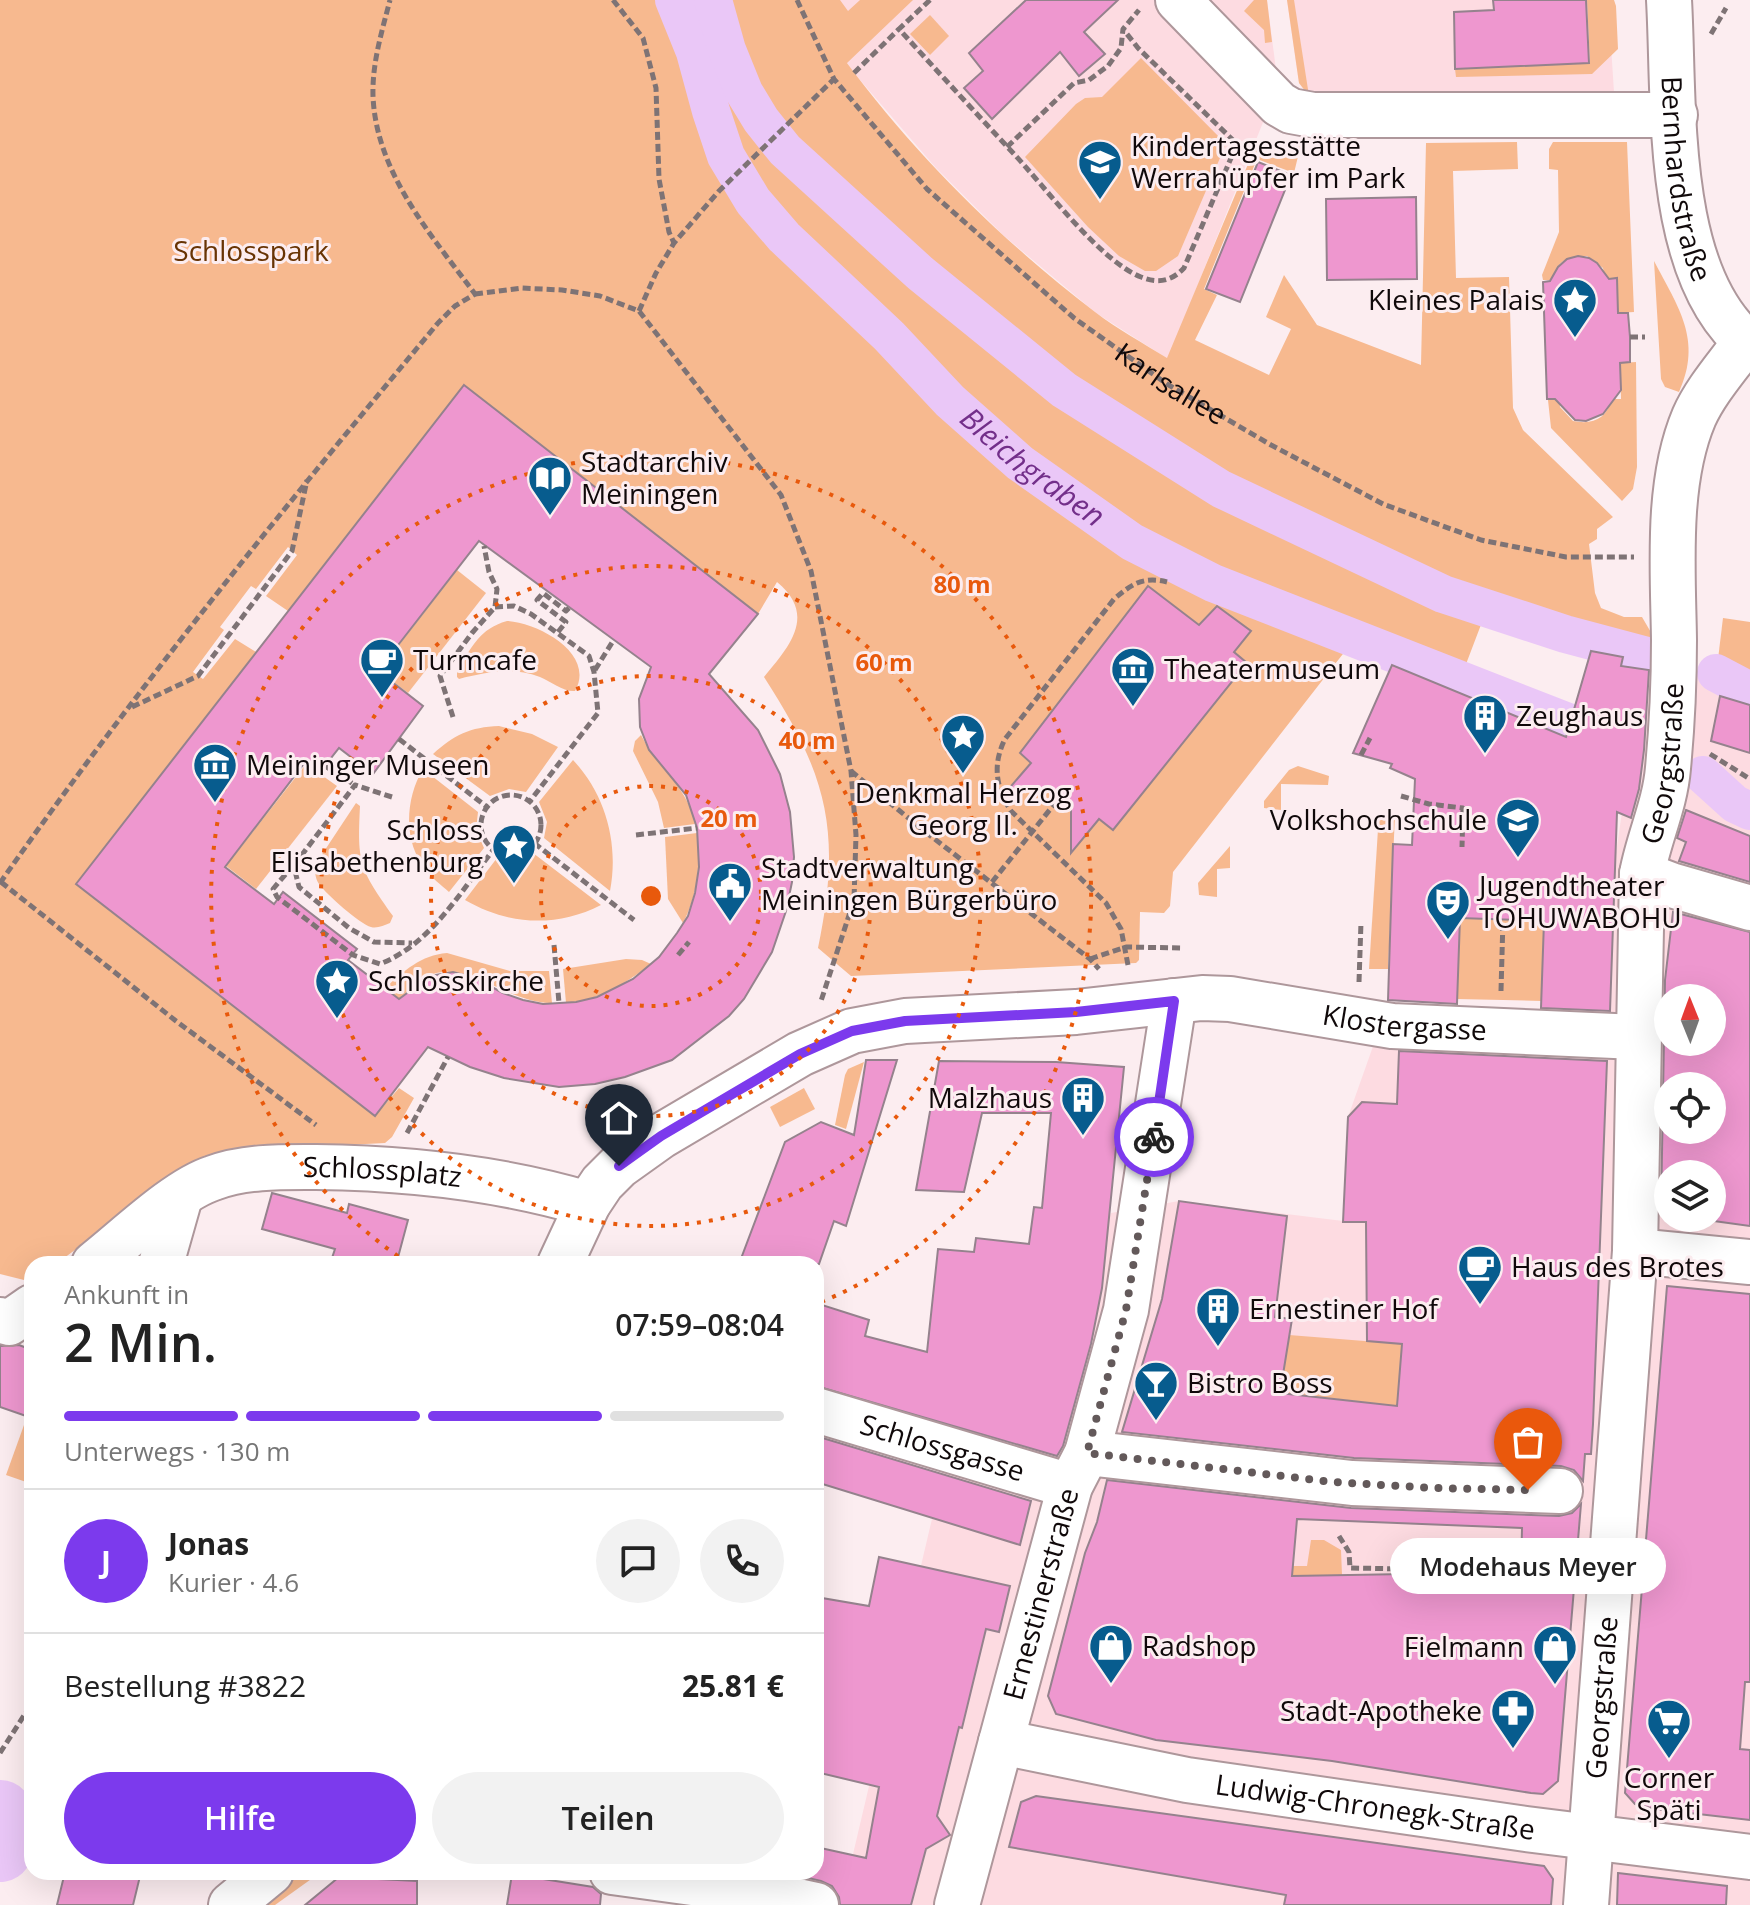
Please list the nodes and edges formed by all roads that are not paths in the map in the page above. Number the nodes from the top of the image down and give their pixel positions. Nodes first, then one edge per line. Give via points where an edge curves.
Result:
1 (1178, 0) edge
2 (1669, 0) edge
3 (1675, 115) junction
4 (1748, 344) edge
5 (1642, 874) junction
6 (1750, 908) edge
7 (1174, 1001) junction
8 (1637, 1037) junction
9 (180, 1197) junction
10 (588, 1204) junction
11 (1635, 1251) junction
12 (104, 1256) edge
13 (163, 1256) edge
14 (564, 1256) edge
15 (1750, 1262) edge
16 (24, 1313) edge
17 (0, 1320) edge
18 (824, 1412) edge
19 (1079, 1469) junction
20 (1560, 1491) dead end
21 (1001, 1742) junction
22 (1592, 1837) junction
23 (1750, 1857) edge
24 (261, 1880) edge
25 (671, 1880) edge
26 (231, 1905) edge
27 (816, 1905) edge
28 (957, 1905) edge
29 (1586, 1905) edge

1 - 3 street via 1291,111
2 - 3 street, Bernhardstraße
3 - 4 street, Bernhardstraße via 1689,241 1705,286
4 - 5 street, Georgstraße via 1704,398 1684,449 1673,557 1669,760 1661,812
5 - 6 street
5 - 8 street, Georgstraße
7 - 8 street, Klostergasse via 1230,999 1381,1024
7 - 10 street via 905,1021 852,1031 800,1054 637,1151
7 - 19 street, Ernestinerstraße via 1126,1310
8 - 11 street, Georgstraße
9 - 10 street, Schlossplatz via 211,1178 245,1170 372,1168 426,1172
9 - 12 street, Schlossplatz
9 - 13 street
10 - 14 street
11 - 15 street
11 - 22 street, Georgstraße
16 - 17 street via 9,1323
18 - 19 street, Schlossgasse
19 - 20 street, Schlossgasse
19 - 21 street, Ernestinerstraße
21 - 22 street, Ludwig-Chronegk-Straße via 1187,1780
21 - 28 street, Ernestinerstraße
22 - 23 street, Ludwig-Chronegk-Straße
22 - 29 street, Georgstraße
24 - 26 street
25 - 27 street

